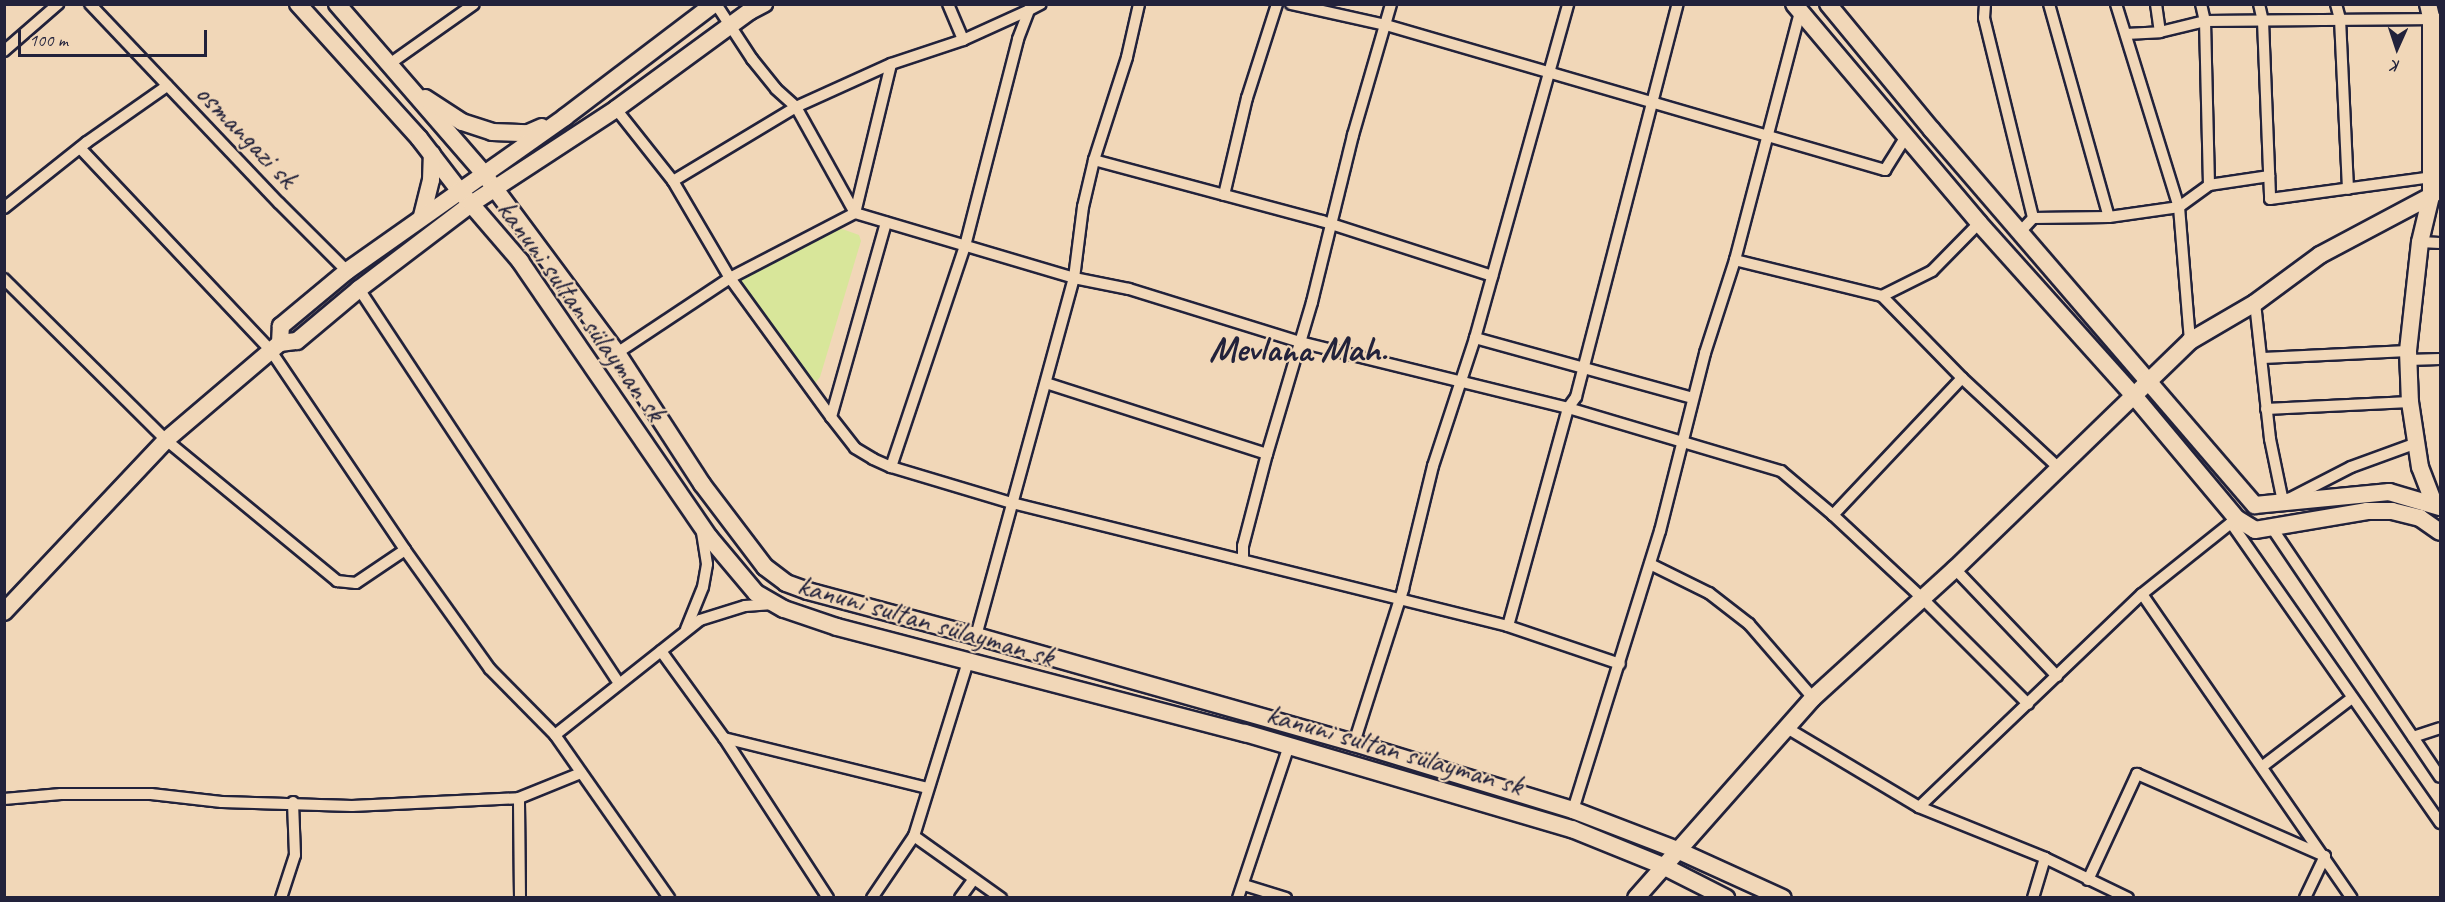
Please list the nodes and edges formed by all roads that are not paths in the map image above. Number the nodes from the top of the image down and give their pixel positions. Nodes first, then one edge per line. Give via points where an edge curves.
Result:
1 (58, 4) edge
2 (90, 4) edge
3 (298, 4) edge
4 (337, 4) edge
5 (474, 4) edge
6 (715, 4) edge
7 (764, 4) edge
8 (948, 4) edge
9 (1041, 4) edge
10 (1139, 4) edge
11 (1278, 4) edge
12 (1291, 4) edge
13 (1391, 4) edge
14 (1568, 4) edge
15 (1678, 4) edge
16 (1828, 4) edge
17 (1985, 4) edge
18 (2049, 4) edge
19 (2116, 4) edge
20 (2156, 4) edge
21 (2201, 4) edge
22 (2259, 4) edge
23 (2337, 4) edge
24 (1797, 9) edge
25 (1029, 10) junction
26 (2433, 14) edge
27 (2340, 19) junction
28 (2205, 21) junction
29 (2264, 21) junction
30 (732, 24) junction
31 (1386, 25) junction
32 (2160, 32) junction
33 (2126, 34) junction
34 (963, 40) junction
35 (4, 51) edge
36 (388, 64) junction
37 (891, 64) junction
38 (1550, 72) junction
39 (167, 86) junction
40 (410, 89) junction
41 (1652, 102) junction
42 (796, 108) junction
43 (616, 109) junction
44 (566, 117) junction
45 (1766, 136) junction
46 (1905, 138) junction
47 (80, 148) junction
48 (432, 154) junction
49 (1094, 160) junction
50 (484, 174) junction
51 (2269, 176) junction
52 (673, 181) junction
53 (2209, 184) junction
54 (2435, 187) edge
55 (495, 189) junction
56 (2348, 189) junction
57 (459, 190) junction
58 (1224, 195) junction
59 (471, 204) junction
60 (2179, 207) junction
61 (4, 208) edge
62 (855, 213) junction
63 (422, 216) junction
64 (2033, 218) junction
65 (2109, 218) junction
66 (886, 223) junction
67 (1979, 224) junction
68 (1331, 225) junction
69 (2020, 232) junction
70 (2420, 242) junction
71 (2440, 243) edge
72 (965, 246) junction
73 (1736, 260) junction
74 (346, 271) junction
75 (1492, 276) junction
76 (730, 278) junction
77 (1074, 278) junction
78 (4, 279) edge
79 (359, 289) junction
80 (1882, 296) junction
81 (2255, 303) junction
82 (1474, 338) junction
83 (2190, 341) junction
84 (1300, 342) junction
85 (275, 347) junction
86 (617, 353) junction
87 (2408, 356) junction
88 (2263, 358) junction
89 (2440, 359) edge
90 (1582, 368) junction
91 (1962, 378) junction
92 (2147, 381) junction
93 (1459, 382) junction
94 (1046, 383) junction
95 (1693, 398) junction
96 (2135, 398) junction
97 (2410, 402) junction
98 (1568, 408) junction
99 (2266, 409) junction
100 (831, 417) junction
101 (166, 440) junction
102 (1682, 441) junction
103 (2417, 443) junction
104 (1267, 454) junction
105 (891, 467) junction
106 (2059, 468) junction
107 (2283, 502) junction
108 (1012, 503) junction
109 (2438, 503) edge
110 (1833, 515) junction
111 (2233, 520) junction
112 (700, 523) junction
113 (2272, 528) junction
114 (2440, 532) edge
115 (405, 550) junction
116 (1243, 559) junction
117 (1650, 564) junction
118 (1955, 568) junction
119 (2142, 594) junction
120 (1400, 598) junction
121 (1922, 598) junction
122 (773, 604) junction
123 (4, 612) edge
124 (1508, 626) junction
125 (685, 632) junction
126 (976, 636) junction
127 (661, 651) junction
128 (968, 662) junction
129 (1620, 664) junction
130 (2057, 675) junction
131 (619, 683) junction
132 (1812, 698) junction
133 (2352, 698) junction
134 (2028, 704) junction
135 (1787, 728) junction
136 (2440, 728) edge
137 (555, 735) junction
138 (2413, 737) junction
139 (723, 738) junction
140 (1354, 743) junction
141 (1289, 746) junction
142 (2263, 766) junction
143 (581, 773) junction
144 (2440, 777) edge
145 (927, 788) junction
146 (519, 798) junction
147 (4, 799) edge
148 (293, 802) junction
149 (1919, 807) junction
150 (1573, 810) junction
151 (2440, 823) edge
152 (914, 836) junction
153 (1677, 850) junction
154 (2325, 856) junction
155 (2045, 858) junction
156 (1664, 866) junction
157 (973, 880) junction
158 (2088, 880) junction
159 (1244, 885) junction
160 (281, 897) edge
161 (520, 897) edge
162 (669, 897) edge
163 (828, 897) edge
164 (872, 897) edge
165 (960, 897) edge
166 (1001, 897) edge
167 (1238, 897) edge
168 (1286, 897) edge
169 (1636, 897) edge
170 (1726, 897) edge
171 (1783, 897) edge
172 (2033, 897) edge
173 (2128, 897) edge
174 (2305, 897) edge
175 (2352, 897) edge

1 - 35 street
2 - 39 street, osmangazi sk
3 - 48 street, kanuni sultan sülayman sk
4 - 36 street
5 - 36 street
6 - 30 street
6 - 44 street
7 - 30 street
8 - 34 street
9 - 25 street
10 - 49 street via 1127,57
11 - 58 street via 1247,98
12 - 31 street
13 - 31 street
14 - 38 street
15 - 41 street
16 - 69 street
17 - 64 street via 1984,18
18 - 65 street
19 - 33 street
20 - 32 street
21 - 28 street
22 - 29 street
23 - 27 street
24 - 45 street
24 - 46 street
25 - 34 street
25 - 72 street via 1018,39
26 - 27 street
26 - 54 street
27 - 29 street
27 - 56 street
28 - 29 street
28 - 32 street
28 - 53 street
29 - 51 street
30 - 42 street via 752,59
30 - 43 street
31 - 38 street
31 - 68 street
32 - 33 street
33 - 60 street
34 - 37 street
36 - 40 street
37 - 42 street
37 - 62 street
38 - 41 street
38 - 75 street
39 - 47 street
39 - 74 street, osmangazi sk
40 - 44 street via 462,122 492,132 528,133
40 - 50 street
41 - 45 street
41 - 90 street
42 - 52 street
42 - 62 street
43 - 52 street
43 - 55 street
44 - 50 street
45 - 46 street via 1885,170
45 - 73 street
46 - 67 street
47 - 61 street
47 - 85 street
48 - 57 street, kanuni sultan sülayman sk
48 - 63 street via 431,180
49 - 58 street
49 - 77 street
50 - 55 street
50 - 57 street
51 - 53 street
51 - 56 street via 2270,199
52 - 76 street
53 - 60 street
54 - 56 street
54 - 70 street
54 - 81 street via 2319,255
55 - 59 street
55 - 86 street
57 - 59 street, kanuni sultan sülayman sk
57 - 63 street
58 - 68 street
59 - 79 street
59 - 112 street, kanuni sultan sülayman sk via 520,261
60 - 65 street
60 - 83 street
62 - 66 street
62 - 76 street
63 - 74 street
64 - 65 street
64 - 69 street
66 - 72 street
66 - 100 street
67 - 80 street via 1932,271
67 - 96 street
68 - 75 street
68 - 84 street
69 - 92 street
70 - 71 street
70 - 87 street
72 - 77 street
72 - 105 street
73 - 80 street
73 - 95 street
74 - 85 street via 281,326
75 - 82 street
76 - 86 street
76 - 100 street
77 - 84 street via 1129,289
77 - 94 street
78 - 101 street
79 - 85 street via 297,341
79 - 131 street
80 - 91 street
81 - 83 street
81 - 88 street
82 - 90 street
82 - 93 street
83 - 92 street
84 - 93 street
84 - 104 street
85 - 101 street
85 - 115 street
86 - 126 street via 702,484 765,567 786,583 808,591
87 - 88 street
87 - 89 street
87 - 97 street
88 - 99 street
90 - 95 street
90 - 98 street via 1576,397
91 - 106 street
91 - 110 street
92 - 96 street
92 - 107 street via 2255,505
93 - 98 street
93 - 120 street
94 - 104 street
94 - 108 street
95 - 102 street
96 - 106 street
96 - 111 street
97 - 99 street
97 - 103 street
98 - 102 street
98 - 124 street
99 - 107 street
100 - 105 street via 855,448
101 - 115 street via 337,581 356,583
101 - 123 street
102 - 110 street via 1781,471
102 - 117 street
103 - 107 street via 2352,467
103 - 109 street via 2420,467
104 - 116 street
105 - 108 street
106 - 118 street
107 - 109 street via 2389,492
108 - 116 street
108 - 126 street
110 - 121 street
111 - 113 street via 2255,530
111 - 119 street
111 - 133 street
112 - 122 street, kanuni sultan sülayman sk via 756,593
112 - 125 street via 706,564 703,587
113 - 114 street via 2347,514 2392,511 2420,518
113 - 138 street
115 - 137 street via 490,669
116 - 120 street
117 - 129 street
117 - 132 street via 1709,593 1749,624
118 - 121 street
118 - 130 street
119 - 130 street
119 - 142 street
120 - 124 street
120 - 140 street
121 - 132 street
121 - 134 street
122 - 125 street via 718,613
122 - 128 street, kanuni sultan sülayman sk via 837,627
124 - 129 street
125 - 127 street
126 - 140 street
127 - 131 street
127 - 139 street
128 - 141 street, kanuni sultan sülayman sk
128 - 145 street
129 - 150 street
130 - 134 street
131 - 137 street
132 - 135 street
133 - 142 street
133 - 151 street
134 - 149 street
135 - 149 street
135 - 153 street
136 - 138 street
137 - 143 street
138 - 144 street
139 - 145 street
139 - 163 street
140 - 150 street
141 - 156 street, kanuni sultan sülayman sk via 1572,829
141 - 159 street
142 - 154 street
143 - 146 street
143 - 162 street
145 - 152 street
146 - 148 street via 352,806
146 - 161 street
147 - 148 street via 61,794 151,794 222,802
148 - 160 street via 295,855
149 - 155 street
150 - 153 street
152 - 157 street
152 - 164 street
153 - 156 street
153 - 171 street
154 - 158 street via 2137,774
154 - 174 street
154 - 175 street
155 - 158 street
155 - 172 street
156 - 169 street
156 - 170 street, kanuni sultan sülayman sk
157 - 165 street
157 - 166 street
158 - 173 street
159 - 167 street
159 - 168 street

